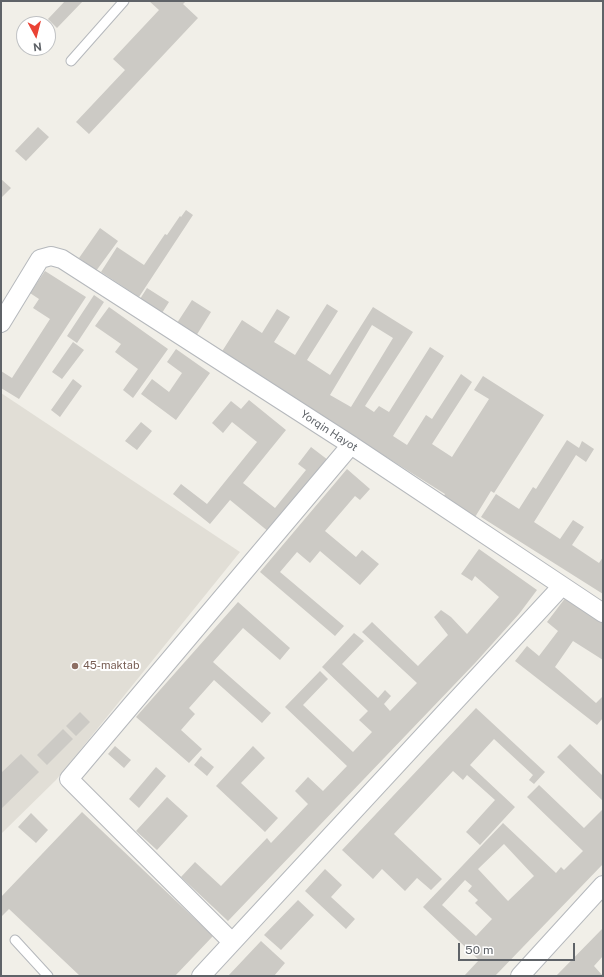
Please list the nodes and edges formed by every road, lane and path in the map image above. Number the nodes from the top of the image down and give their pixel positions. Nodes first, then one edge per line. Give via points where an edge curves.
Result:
1 (124, 1) edge
2 (70, 61) dead end
3 (1, 323) edge
4 (351, 445) junction
5 (562, 586) junction
6 (603, 613) edge
7 (603, 885) edge
8 (15, 940) dead end
9 (232, 942) junction
10 (48, 976) edge
11 (200, 976) edge
12 (520, 976) edge

1 - 2 lane
3 - 4 street, Yorqin Hayot via 40,259 50,256 62,259
4 - 5 street, Yorqin Hayot
4 - 9 street via 69,779
5 - 6 street, Yorqin Hayot
5 - 9 street
7 - 12 street
8 - 10 lane
9 - 11 street

